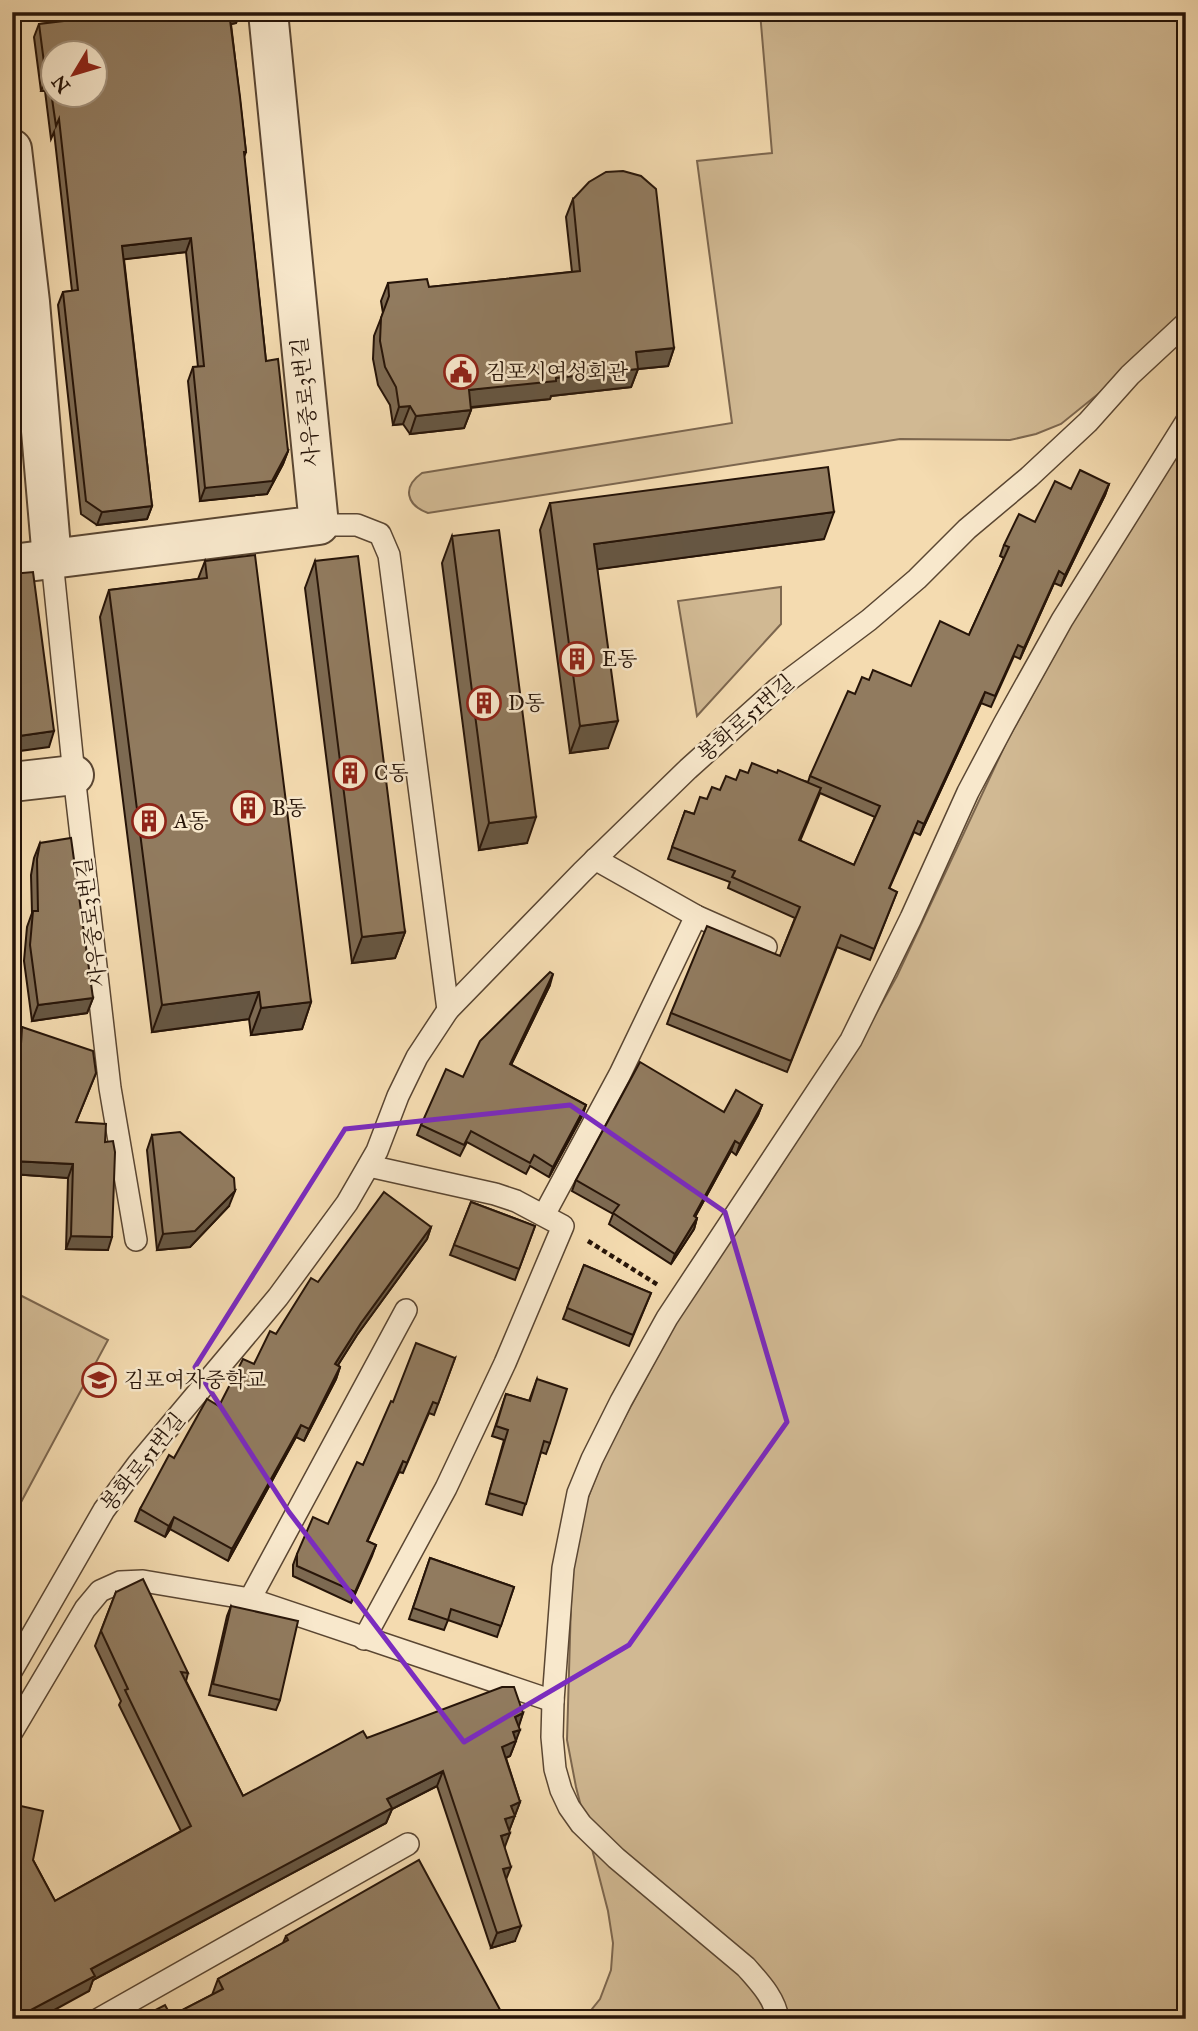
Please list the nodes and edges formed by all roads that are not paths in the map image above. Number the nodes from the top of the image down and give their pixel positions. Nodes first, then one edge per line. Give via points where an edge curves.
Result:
1 (268, 12) edge
2 (12, 149) edge
3 (1186, 323) edge
4 (1186, 422) edge
5 (319, 525) junction
6 (52, 560) junction
7 (12, 564) edge
8 (74, 775) junction
9 (12, 782) edge
10 (595, 859) junction
11 (696, 916) junction
12 (766, 947) edge
13 (448, 1010) junction
14 (369, 1166) junction
15 (544, 1215) junction
16 (136, 1240) dead end
17 (406, 1310) dead end
18 (250, 1599) junction
19 (364, 1639) junction
20 (12, 1670) edge
21 (553, 1701) junction
22 (12, 1732) edge
23 (408, 1844) dead end
24 (99, 2019) edge
25 (778, 2019) edge

1 - 5 street, 사우중로3번길
2 - 6 street, 사우중로3번길
3 - 10 lane, 봉화로51번길 via 1088,422 917,579 776,689
4 - 21 lane via 1062,620 1004,724 851,1040 680,1298 592,1458 578,1493 563,1568
5 - 6 street
5 - 13 lane via 358,525 380,534 389,555
6 - 7 street
6 - 8 lane, 사우중로3번길
8 - 9 street
8 - 16 lane, 사우중로3번길 via 110,1088
10 - 11 lane
10 - 13 lane, 봉화로51번길
11 - 12 lane
11 - 15 lane via 626,1062
13 - 14 lane, 봉화로51번길 via 417,1057
14 - 15 lane via 495,1194
14 - 20 lane, 봉화로51번길 via 308,1258 104,1510
15 - 19 lane via 563,1226 505,1363 446,1488
17 - 18 lane
18 - 19 lane
18 - 22 lane via 144,1581 120,1582 100,1591
19 - 21 lane
21 - 25 lane via 555,1769 569,1807 581,1824 746,1967 764,1987
23 - 24 lane

